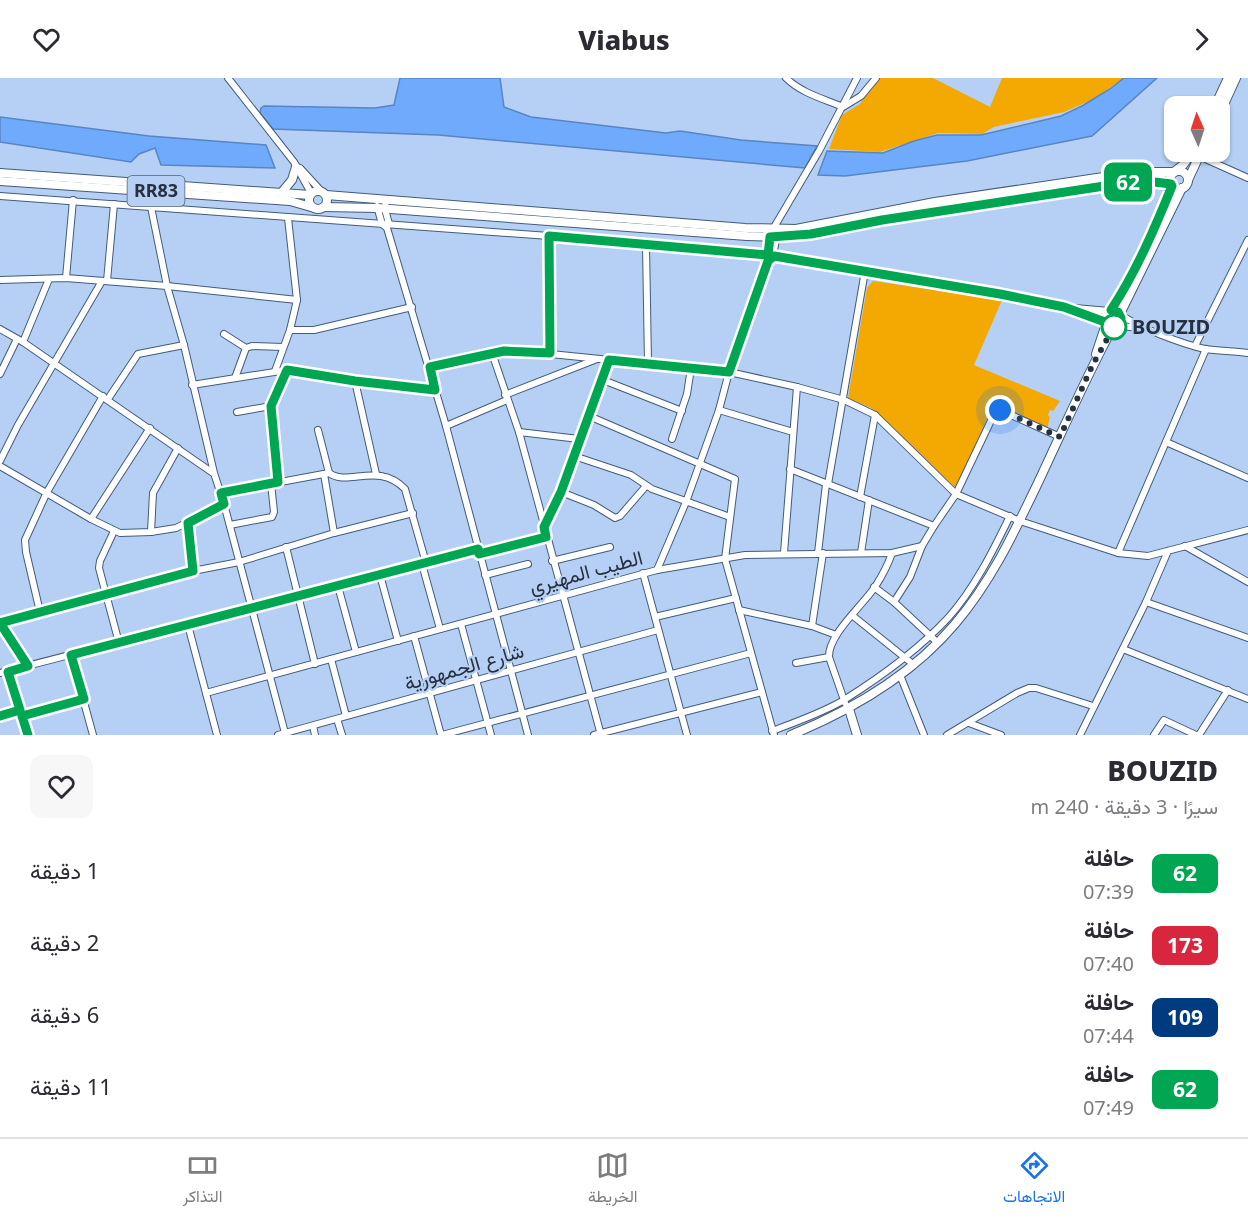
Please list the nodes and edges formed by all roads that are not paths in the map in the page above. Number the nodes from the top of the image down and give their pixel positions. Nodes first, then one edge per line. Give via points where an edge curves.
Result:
1 (228, 78) edge
2 (786, 78) edge
3 (857, 78) edge
4 (876, 78) edge
5 (1228, 78) edge
6 (1236, 78) edge
7 (1220, 96) edge
8 (1228, 96) edge
9 (843, 107) junction
10 (1188, 162) edge
11 (1195, 162) edge
12 (1216, 162) edge
13 (295, 165) junction
14 (1174, 172) junction
15 (0, 173) edge
16 (1248, 178) edge
17 (1188, 180) junction
18 (0, 181) edge
19 (1172, 185) junction
20 (1182, 188) junction
21 (282, 192) junction
22 (324, 193) junction
23 (311, 194) junction
24 (0, 196) edge
25 (73, 200) junction
26 (114, 204) junction
27 (381, 204) junction
28 (151, 207) junction
29 (311, 207) junction
30 (324, 207) junction
31 (288, 218) junction
32 (386, 225) junction
33 (775, 231) junction
34 (549, 236) junction
35 (1248, 240) edge
36 (646, 244) junction
37 (770, 258) junction
38 (865, 271) junction
39 (66, 278) junction
40 (49, 279) junction
41 (0, 280) edge
42 (105, 281) junction
43 (167, 286) junction
44 (297, 300) junction
45 (412, 307) junction
46 (1064, 307) junction
47 (1110, 311) junction
48 (1120, 315) junction
49 (1110, 325) junction
50 (1144, 328) junction
51 (0, 329) edge
52 (290, 330) junction
53 (224, 334) dead end
54 (20, 340) junction
55 (184, 345) junction
56 (1195, 346) junction
57 (283, 347) junction
58 (246, 348) junction
59 (1206, 349) junction
60 (492, 353) junction
61 (550, 353) junction
62 (1248, 353) edge
63 (597, 358) junction
64 (609, 360) junction
65 (648, 363) junction
66 (55, 364) junction
67 (430, 367) junction
68 (691, 368) junction
69 (287, 370) junction
70 (275, 371) junction
71 (729, 372) junction
72 (0, 374) edge
73 (235, 378) junction
74 (603, 380) junction
75 (355, 381) junction
76 (192, 385) junction
77 (796, 387) junction
78 (435, 390) junction
79 (105, 398) junction
80 (506, 398) junction
81 (844, 400) junction
82 (271, 406) junction
83 (719, 410) junction
84 (682, 411) junction
85 (237, 412) dead end
86 (875, 415) junction
87 (589, 416) junction
88 (446, 426) junction
89 (150, 428) junction
90 (318, 429) dead end
91 (519, 432) junction
92 (794, 432) junction
93 (1060, 437) junction
94 (579, 439) junction
95 (672, 439) dead end
96 (1166, 442) junction
97 (178, 448) junction
98 (574, 456) junction
99 (0, 461) edge
100 (699, 464) junction
101 (0, 466) edge
102 (790, 469) junction
103 (214, 473) junction
104 (326, 473) junction
105 (376, 474) junction
106 (1248, 478) edge
107 (274, 483) junction
108 (827, 484) junction
109 (646, 486) junction
110 (47, 492) junction
111 (561, 492) junction
112 (221, 493) junction
113 (956, 494) junction
114 (860, 497) junction
115 (868, 500) junction
116 (686, 502) junction
117 (224, 504) junction
118 (413, 513) junction
119 (1010, 516) junction
120 (730, 517) junction
121 (91, 519) junction
122 (1020, 521) junction
123 (188, 523) junction
124 (230, 525) junction
125 (934, 526) junction
126 (544, 527) junction
127 (1248, 530) edge
128 (114, 531) junction
129 (152, 532) junction
130 (334, 533) junction
131 (546, 537) junction
132 (922, 546) junction
133 (1184, 546) junction
134 (286, 547) junction
135 (610, 547) dead end
136 (1168, 551) junction
137 (478, 552) junction
138 (784, 553) junction
139 (821, 553) junction
140 (861, 553) junction
141 (892, 553) junction
142 (1118, 553) junction
143 (725, 559) junction
144 (552, 561) junction
145 (239, 562) junction
146 (424, 563) junction
147 (528, 564) dead end
148 (657, 570) junction
149 (193, 571) junction
150 (643, 573) junction
151 (380, 574) junction
152 (485, 575) junction
153 (1248, 582) edge
154 (338, 586) junction
155 (874, 587) junction
156 (105, 595) junction
157 (297, 596) junction
158 (562, 596) junction
159 (736, 598) junction
160 (894, 602) junction
161 (1146, 602) junction
162 (252, 608) junction
163 (739, 610) junction
164 (40, 612) junction
165 (495, 614) junction
166 (853, 616) junction
167 (655, 617) junction
168 (0, 623) edge
169 (461, 624) junction
170 (188, 625) junction
171 (812, 626) junction
172 (440, 629) junction
173 (658, 630) junction
174 (836, 635) junction
175 (930, 635) junction
176 (414, 636) junction
177 (1248, 638) edge
178 (399, 641) junction
179 (118, 643) junction
180 (938, 643) junction
181 (1123, 649) junction
182 (356, 652) junction
183 (578, 652) junction
184 (751, 652) junction
185 (71, 655) junction
186 (829, 657) junction
187 (904, 657) junction
188 (331, 659) junction
189 (796, 663) dead end
190 (315, 664) junction
191 (914, 664) junction
192 (28, 666) junction
193 (511, 671) junction
194 (8, 672) junction
195 (670, 673) junction
196 (0, 674) edge
197 (900, 675) junction
198 (270, 676) junction
199 (476, 680) junction
200 (1228, 690) junction
201 (762, 692) junction
202 (206, 693) junction
203 (430, 693) junction
204 (590, 695) junction
205 (84, 699) junction
206 (1248, 699) edge
207 (843, 700) junction
208 (1093, 706) junction
209 (849, 709) junction
210 (21, 713) junction
211 (522, 713) junction
212 (681, 713) junction
213 (0, 716) edge
214 (346, 716) junction
215 (337, 719) junction
216 (487, 723) junction
217 (969, 723) junction
218 (313, 726) junction
219 (773, 733) edge
220 (282, 734) edge
221 (598, 734) edge
222 (28, 735) edge
223 (93, 735) edge
224 (218, 735) edge
225 (315, 735) edge
226 (342, 735) edge
227 (441, 735) edge
228 (491, 735) edge
229 (528, 735) edge
230 (687, 735) edge
231 (791, 735) edge
232 (857, 735) edge
233 (924, 735) edge
234 (947, 735) edge
235 (1001, 735) edge
236 (1080, 735) edge
237 (1154, 735) edge
238 (1197, 735) edge

1 - 13 street
2 - 9 street
3 - 9 street
4 - 9 street via 861,96
5 - 7 main road
6 - 8 main road
9 - 33 street
10 - 14 main road
11 - 17 main road
12 - 16 street
13 - 21 main road via 292,180
13 - 22 street
13 - 23 street
14 - 17 main road via 1182,171
14 - 19 main road
14 - 33 main road, RR83 via 1122,175
15 - 21 main road, RR83
17 - 20 main road
18 - 29 main road, RR83 via 290,201
19 - 20 main road
19 - 33 main road, RR83 via 1124,183 811,234
19 - 47 main road via 1128,282
20 - 48 main road
21 - 23 main road, RR83
22 - 23 main road, RR83
22 - 27 main road, RR83
22 - 30 main road
23 - 29 main road
24 - 25 street
25 - 26 street
25 - 39 street
26 - 28 street
26 - 42 street
27 - 30 main road, RR83
27 - 32 street
27 - 33 main road, RR83
28 - 31 street
28 - 43 street
29 - 30 main road, RR83
31 - 32 street
31 - 44 street
32 - 34 street
32 - 45 street
33 - 37 street
34 - 36 street
34 - 61 street
35 - 56 street
36 - 37 street
36 - 65 street
37 - 38 street
37 - 71 street
38 - 46 street
38 - 81 street
39 - 40 street
39 - 42 street
40 - 41 street
40 - 54 street
42 - 43 street
42 - 66 street
43 - 44 street
43 - 55 street
44 - 52 street
45 - 52 street via 314,330
45 - 67 street
46 - 47 street
46 - 49 street
47 - 48 main road
47 - 49 main road via 1105,316
48 - 49 main road via 1121,321
48 - 50 street
49 - 50 street
49 - 93 main road
50 - 56 street
51 - 54 street
52 - 57 street
53 - 58 street
54 - 66 street
54 - 72 street
55 - 76 street
55 - 79 street via 138,354
56 - 59 street
57 - 58 street
57 - 70 street
58 - 73 street
59 - 62 street
59 - 96 street
60 - 61 street
60 - 67 street
60 - 80 street
61 - 63 street
63 - 64 street
63 - 80 street
64 - 65 street
64 - 74 street
65 - 68 street
66 - 79 street
66 - 99 street
67 - 78 street
68 - 71 street
68 - 84 street
69 - 70 street
69 - 75 street
69 - 82 street
70 - 73 street
71 - 77 street
71 - 83 street
73 - 76 street
74 - 84 street
74 - 87 street
75 - 78 street
75 - 105 street
76 - 103 street
77 - 81 street
77 - 92 street
78 - 88 street
79 - 89 street
79 - 110 street
80 - 88 street
80 - 91 street
81 - 86 street
81 - 108 street
82 - 85 street
82 - 107 street
83 - 92 street
83 - 100 street
84 - 95 street
86 - 113 street
86 - 114 street
87 - 94 street
87 - 100 street
88 - 137 street
89 - 97 street
89 - 121 street
90 - 104 street
91 - 94 street
91 - 126 street
92 - 102 street
93 - 113 street via 996,410
93 - 122 main road
94 - 98 street
96 - 106 street
96 - 142 street
97 - 103 street
97 - 129 street via 153,493
98 - 109 street via 631,475
98 - 111 street
100 - 116 street
100 - 120 street via 734,478
101 - 110 street
102 - 108 street
102 - 138 street
103 - 112 street
104 - 105 street via 340,477
104 - 107 street
104 - 130 street
105 - 118 street via 404,487
107 - 112 street
107 - 124 street via 274,516
108 - 114 street
108 - 139 street
109 - 111 street via 615,518
109 - 116 street
110 - 121 street
110 - 164 street via 25,540
111 - 126 street
112 - 117 street
113 - 119 street
113 - 125 street
114 - 115 street
115 - 125 street
115 - 140 street
116 - 120 street
116 - 148 street
117 - 123 street
117 - 124 street
118 - 130 street
118 - 146 street
119 - 122 street
119 - 175 street via 973,583
120 - 143 street
121 - 128 street
122 - 142 street
122 - 180 main road via 990,577
123 - 129 street
123 - 149 street
124 - 145 street
125 - 132 street
126 - 131 street
127 - 133 street
128 - 129 street
128 - 156 street via 99,564
130 - 134 street
131 - 137 street
131 - 144 street
132 - 141 street, الطيب المهيري
132 - 160 street via 910,577
133 - 136 street
133 - 153 street
134 - 145 street
134 - 157 street
135 - 144 street
136 - 142 street via 1143,556
136 - 161 street
137 - 146 street
137 - 152 street
138 - 139 street, الطيب المهيري
138 - 143 street, الطيب المهيري
139 - 140 street, الطيب المهيري
139 - 171 street
140 - 141 street, الطيب المهيري
141 - 155 street
143 - 148 street, الطيب المهيري
143 - 159 street
144 - 158 street
145 - 149 street
145 - 162 street
146 - 151 street
146 - 172 street
147 - 152 street
148 - 150 street, الطيب المهيري
149 - 156 street
150 - 158 street, الطيب المهيري
150 - 167 street
151 - 154 street
151 - 178 street
152 - 165 street
154 - 157 street
154 - 182 street
155 - 160 street
155 - 166 street
156 - 164 street
156 - 179 street
157 - 162 street
157 - 190 street
158 - 165 street, الطيب المهيري
158 - 183 street
159 - 163 street
159 - 167 street
160 - 175 street
161 - 177 street
161 - 181 street
162 - 170 street
162 - 198 street
163 - 171 street
163 - 184 street
164 - 168 street
165 - 169 street, الطيب المهيري
165 - 193 street
166 - 174 street
166 - 187 street
167 - 173 street
168 - 192 street
169 - 172 street, الطيب المهيري
169 - 199 street
170 - 179 street
170 - 202 street
171 - 174 street
172 - 176 street, الطيب المهيري
173 - 183 street, شارع الجمهورية
173 - 195 street
174 - 186 street
175 - 180 street
175 - 187 street
176 - 178 street, الطيب المهيري
176 - 203 street
178 - 182 street, الطيب المهيري
179 - 185 street
180 - 191 main road
181 - 200 street
181 - 208 street
182 - 188 street, الطيب المهيري
183 - 193 street, شارع الجمهورية
183 - 204 street
184 - 195 street
184 - 201 street
185 - 192 street
185 - 205 street
186 - 189 street
186 - 207 street
187 - 191 street
187 - 207 street
188 - 190 street, الطيب المهيري
188 - 214 street
190 - 198 street, الطيب المهيري
191 - 197 main road
192 - 194 street
193 - 199 street, شارع الجمهورية
193 - 211 street
194 - 196 street
194 - 210 street
195 - 204 street
195 - 212 street
197 - 209 main road
197 - 233 street
198 - 202 street, الطيب المهيري
198 - 220 street
199 - 203 street, شارع الجمهورية
199 - 216 street
200 - 206 street
200 - 238 street
201 - 212 street
201 - 219 street
202 - 224 street
203 - 214 street, شارع الجمهورية
203 - 227 street
204 - 211 street
204 - 221 street
205 - 210 street
205 - 223 street
207 - 209 street
207 - 219 street
208 - 217 street via 1029,688
208 - 236 street
209 - 231 main road
209 - 232 main road
210 - 213 street
210 - 222 street
211 - 216 street
211 - 229 street
212 - 221 street
212 - 230 street
214 - 215 street, شارع الجمهورية
215 - 218 street, شارع الجمهورية
215 - 226 street
216 - 227 street
216 - 228 street
217 - 234 street
217 - 235 street
218 - 220 street, شارع الجمهورية
218 - 225 street
237 - 238 street via 1164,720

